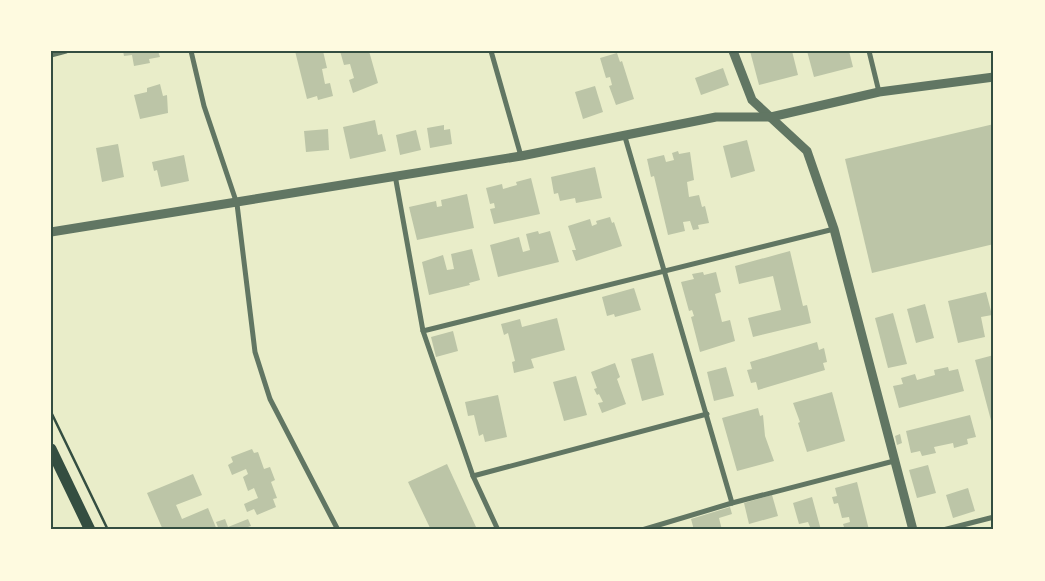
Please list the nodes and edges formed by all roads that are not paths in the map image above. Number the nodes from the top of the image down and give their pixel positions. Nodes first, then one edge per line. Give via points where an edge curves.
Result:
1 (66, 51) edge
2 (191, 51) edge
3 (491, 51) edge
4 (733, 51) edge
5 (870, 51) edge
6 (51, 54) edge
7 (994, 77) edge
8 (879, 92) junction
9 (771, 118) junction
10 (625, 137) junction
11 (521, 156) junction
12 (395, 175) junction
13 (237, 204) junction
14 (834, 229) junction
15 (51, 232) edge
16 (665, 271) junction
17 (423, 331) junction
18 (707, 414) junction
19 (51, 449) edge
20 (894, 461) junction
21 (473, 476) junction
22 (732, 502) junction
23 (994, 517) edge
24 (90, 530) edge
25 (338, 530) edge
26 (498, 530) edge
27 (642, 530) edge
28 (913, 530) edge
29 (943, 530) edge

1 - 6 street
2 - 13 street via 204,106
3 - 11 street
4 - 9 street via 752,100
5 - 8 street
7 - 8 street
8 - 9 street
9 - 10 street via 716,117
9 - 14 street via 808,151
10 - 11 street
10 - 16 street
11 - 12 street
12 - 13 street
12 - 17 street
13 - 15 street
13 - 25 street via 255,352 270,400
14 - 16 street
14 - 20 street
16 - 17 street
16 - 18 street
17 - 21 street
18 - 21 street
18 - 22 street
19 - 24 highway
20 - 22 street
20 - 28 street
21 - 26 street
22 - 27 street
23 - 29 street

